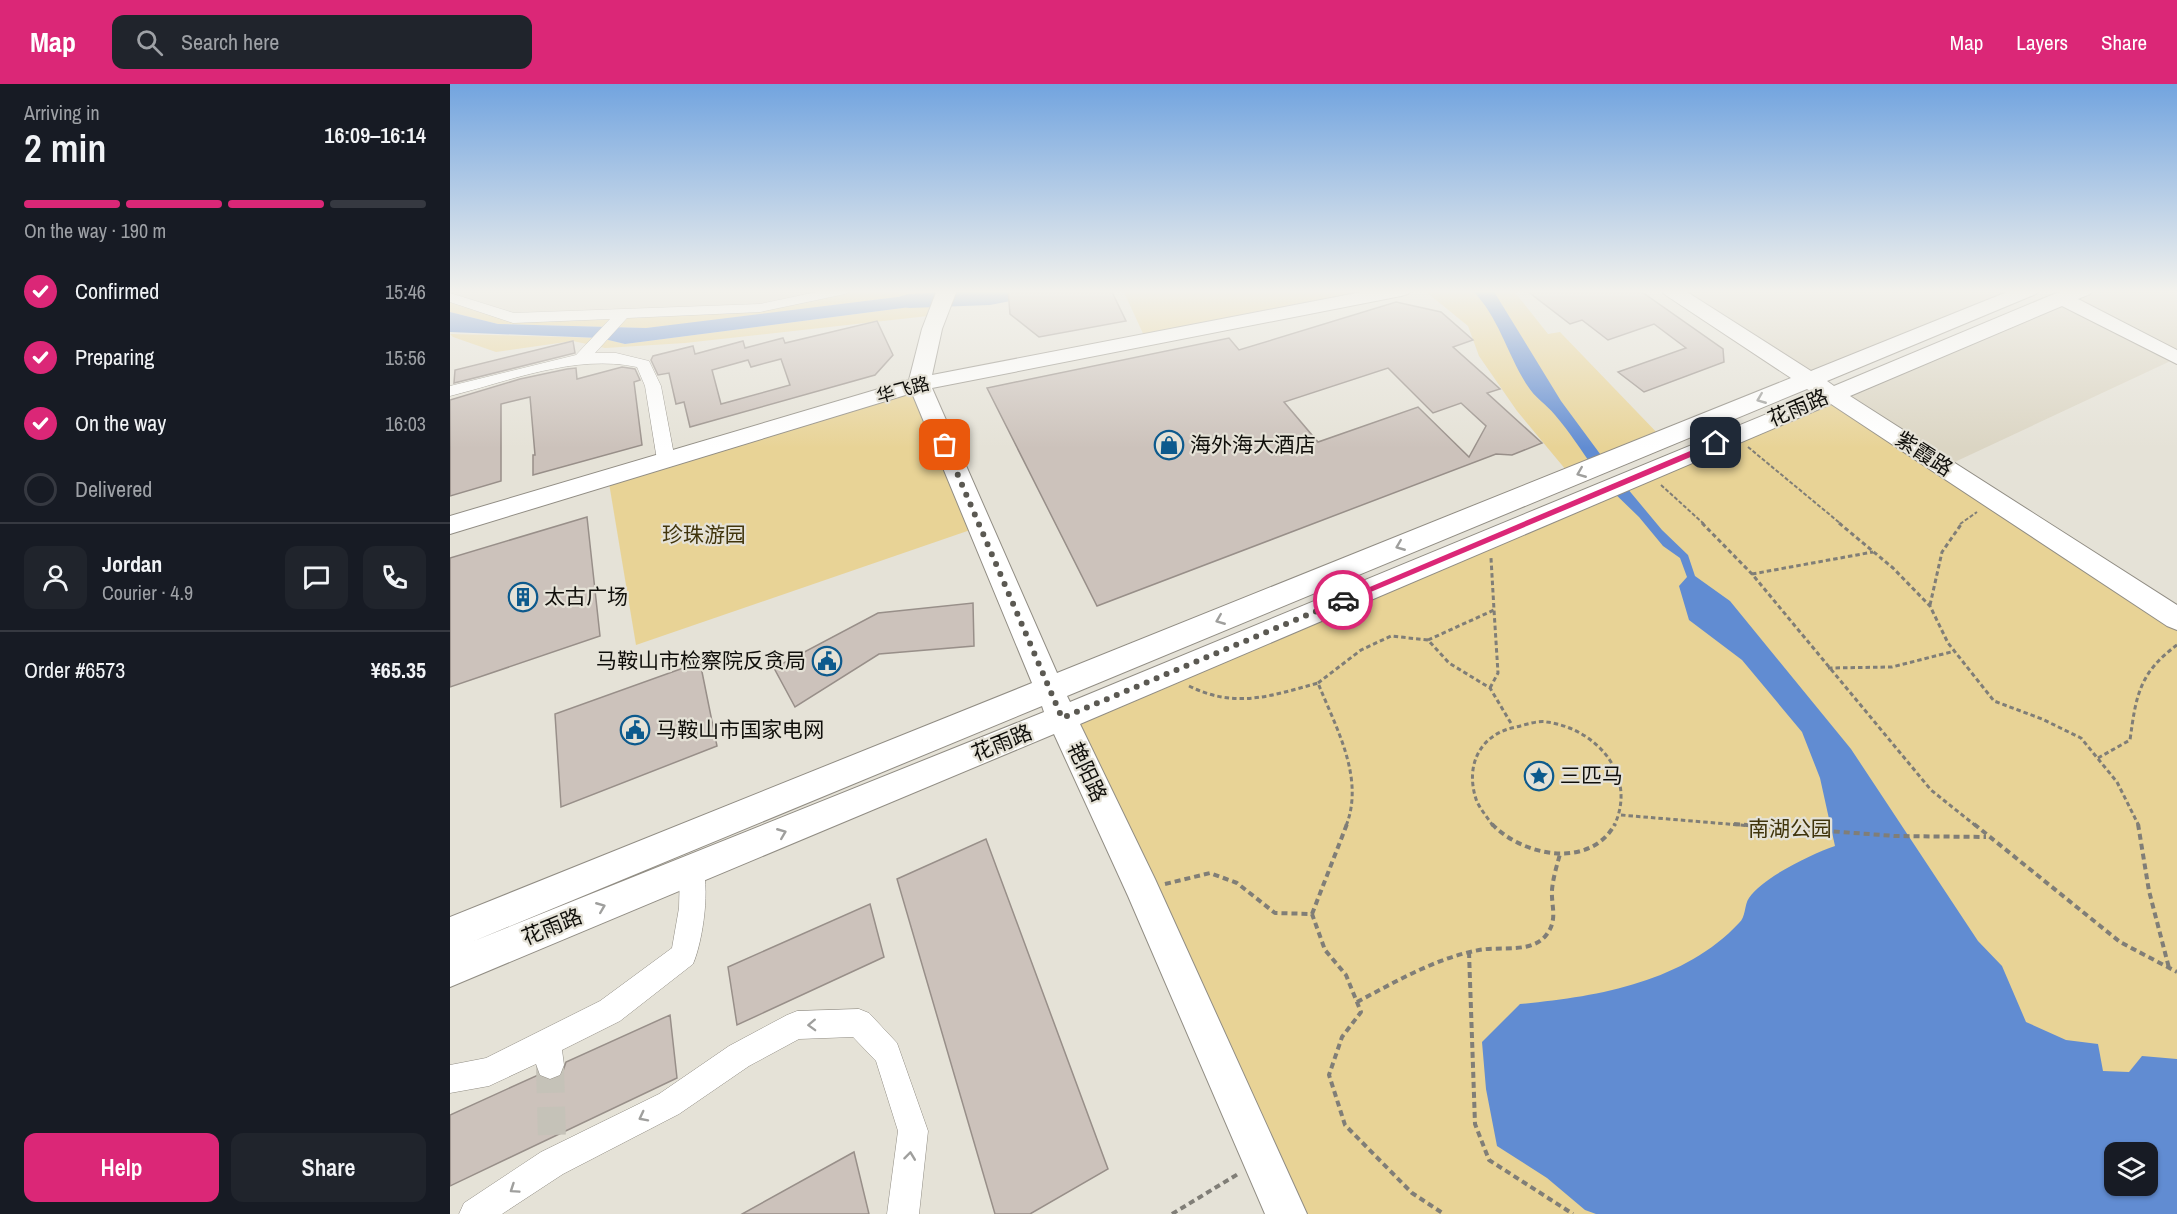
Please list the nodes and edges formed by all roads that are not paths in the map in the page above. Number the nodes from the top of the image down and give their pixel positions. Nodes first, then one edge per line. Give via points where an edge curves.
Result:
1 (596, 343) edge
2 (929, 343) edge
3 (1131, 343) edge
4 (1753, 343) edge
5 (1916, 343) edge
6 (1940, 343) edge
7 (2152, 343) edge
8 (582, 358) junction
9 (2177, 358) edge
10 (919, 384) junction
11 (1821, 387) junction
12 (450, 391) edge
13 (666, 460) junction
14 (450, 525) edge
15 (2177, 619) edge
16 (1056, 704) junction
17 (692, 870) junction
18 (450, 934) edge
19 (450, 969) edge
20 (450, 1080) edge
21 (476, 1214) edge
22 (903, 1214) edge
23 (1286, 1214) edge

1 - 8 street
2 - 10 street
3 - 10 street, 华飞路
4 - 11 street, 紫霞路
5 - 11 street
6 - 11 street, 花雨路
7 - 9 street
8 - 12 street
8 - 13 street via 616,358 643,364 653,386
10 - 13 street, 华飞路
10 - 16 street, 艳阳路
11 - 15 street, 紫霞路
11 -> 16 street
11 - 16 street, 花雨路 via 1734,435 1168,674
13 - 14 street, 华飞路
17 -> 16 street, 花雨路
16 - 18 street
16 - 23 street, 艳阳路
19 -> 17 street, 花雨路
17 - 20 street via 692,908 684,955 548,1054
22 -> 21 street via 913,1131 887,1053 859,1023 797,1025 739,1056 669,1104 552,1152

